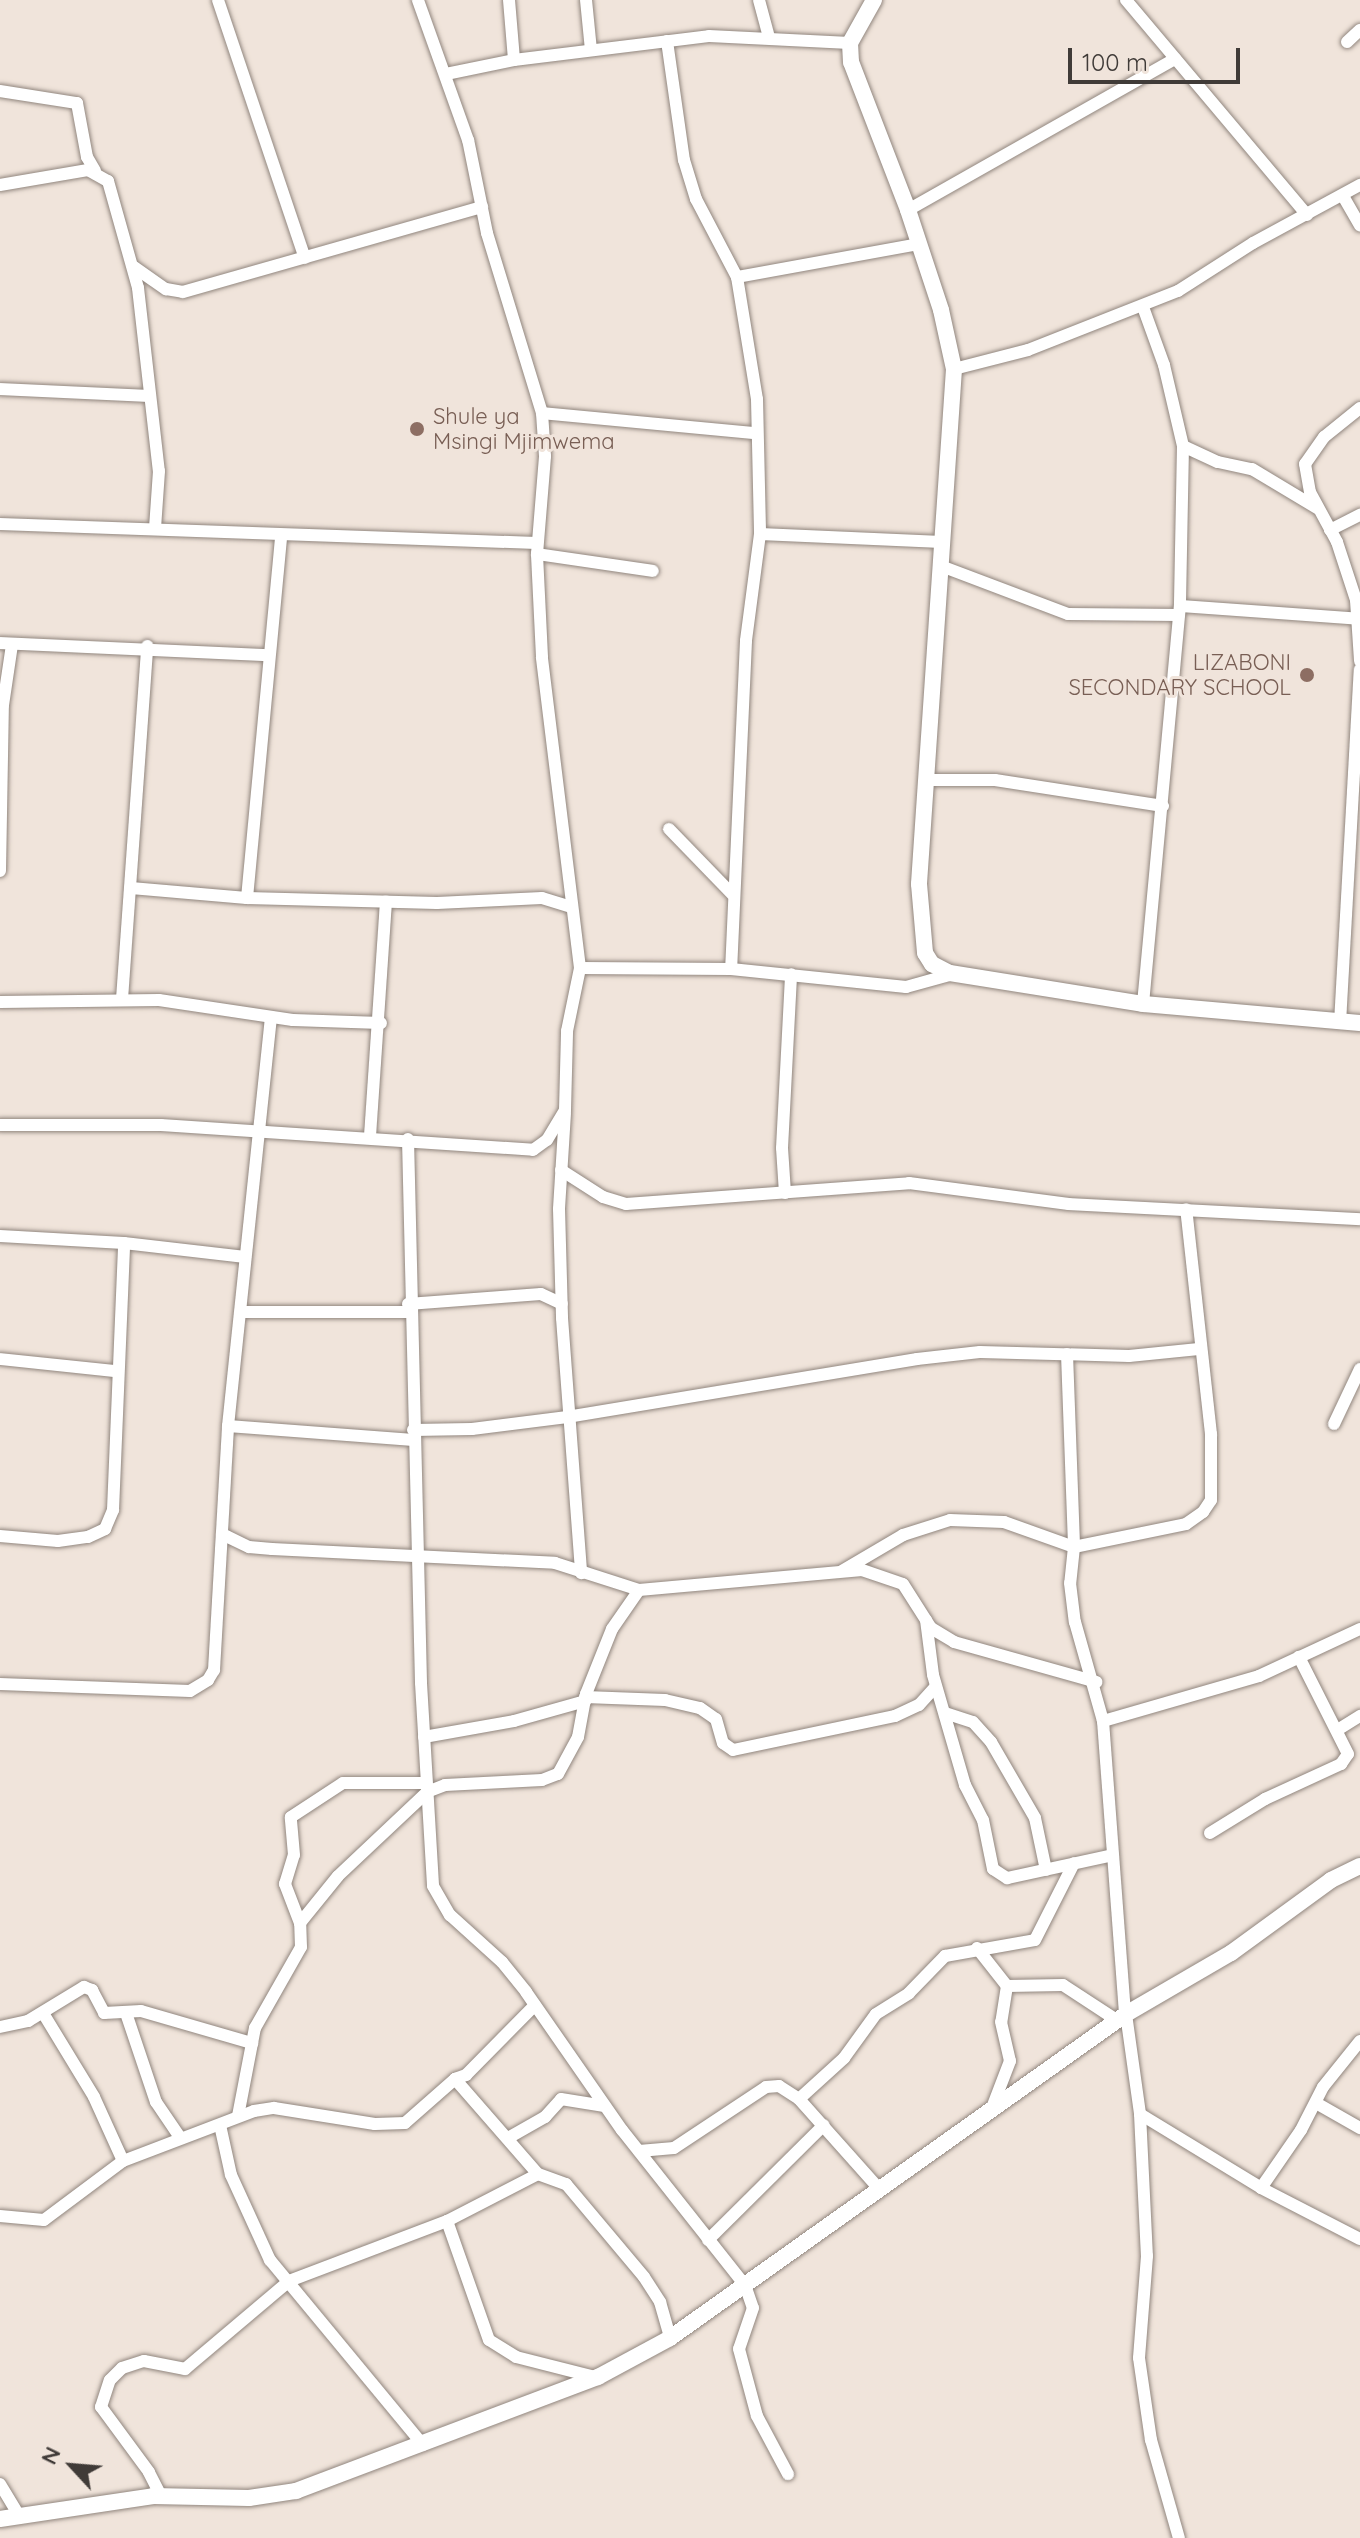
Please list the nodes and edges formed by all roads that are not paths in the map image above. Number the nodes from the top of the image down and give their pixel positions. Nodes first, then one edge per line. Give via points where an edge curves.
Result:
1 (218, 0) edge
2 (418, 0) edge
3 (509, 0) edge
4 (586, 0) edge
5 (759, 0) edge
6 (874, 0) edge
7 (1126, 0) edge
8 (1360, 30) edge
9 (769, 37) junction
10 (667, 41) junction
11 (1347, 42) dead end
12 (850, 43) junction
13 (591, 50) junction
14 (1175, 59) junction
15 (514, 60) junction
16 (446, 74) junction
17 (0, 91) edge
18 (95, 171) junction
19 (0, 185) edge
20 (1360, 185) edge
21 (1343, 196) junction
22 (482, 207) junction
23 (908, 210) junction
24 (1307, 215) junction
25 (1360, 225) edge
26 (919, 244) junction
27 (305, 258) junction
28 (134, 267) junction
29 (737, 277) junction
30 (1143, 307) junction
31 (954, 369) junction
32 (0, 389) edge
33 (149, 396) junction
34 (1360, 408) edge
35 (542, 413) junction
36 (755, 433) junction
37 (1183, 446) junction
38 (1317, 509) junction
39 (1360, 515) edge
40 (0, 524) edge
41 (155, 528) junction
42 (1330, 530) junction
43 (760, 534) junction
44 (281, 537) junction
45 (942, 542) junction
46 (537, 549) junction
47 (941, 566) junction
48 (653, 571) dead end
49 (1179, 611) junction
50 (1359, 619) edge
51 (6, 644) edge
52 (147, 646) junction
53 (268, 655) junction
54 (1360, 661) edge
55 (1360, 670) edge
56 (3, 775) edge
57 (928, 780) junction
58 (1163, 806) junction
59 (669, 829) dead end
60 (0, 871) edge
61 (131, 888) junction
62 (732, 894) junction
63 (247, 898) junction
64 (386, 902) junction
65 (569, 906) junction
66 (580, 968) junction
67 (731, 969) junction
68 (791, 974) junction
69 (953, 974) junction
70 (122, 999) junction
71 (0, 1002) edge
72 (1143, 1004) junction
73 (271, 1017) junction
74 (381, 1023) junction
75 (1340, 1023) junction
76 (1360, 1023) edge
77 (565, 1110) junction
78 (0, 1125) edge
79 (256, 1134) junction
80 (370, 1136) junction
81 (408, 1139) junction
82 (561, 1170) junction
83 (785, 1193) junction
84 (1186, 1209) junction
85 (1360, 1219) edge
86 (0, 1236) edge
87 (124, 1243) junction
88 (245, 1257) junction
89 (562, 1304) junction
90 (408, 1308) junction
91 (241, 1312) junction
92 (1199, 1349) junction
93 (1067, 1354) junction
94 (0, 1359) edge
95 (1360, 1369) edge
96 (115, 1371) junction
97 (567, 1417) junction
98 (1334, 1424) dead end
99 (228, 1426) junction
100 (413, 1435) junction
101 (222, 1534) junction
102 (0, 1536) edge
103 (1074, 1547) junction
104 (417, 1558) junction
105 (842, 1571) junction
106 (581, 1573) junction
107 (639, 1590) junction
108 (926, 1618) junction
109 (1360, 1629) edge
110 (1299, 1657) junction
111 (1096, 1682) junction
112 (0, 1684) edge
113 (936, 1686) junction
114 (585, 1699) junction
115 (945, 1713) junction
116 (1360, 1716) edge
117 (1103, 1721) junction
118 (1339, 1729) junction
119 (424, 1737) junction
120 (426, 1788) junction
121 (1210, 1833) dead end
122 (1113, 1855) junction
123 (1074, 1863) junction
124 (1360, 1866) edge
125 (1046, 1870) junction
126 (300, 1923) junction
127 (977, 1948) junction
128 (1007, 1986) junction
129 (535, 2005) junction
130 (43, 2013) junction
131 (126, 2013) junction
132 (1123, 2017) junction
133 (0, 2027) edge
134 (1360, 2041) edge
135 (252, 2043) junction
136 (455, 2079) junction
137 (799, 2099) junction
138 (1316, 2103) junction
139 (604, 2106) junction
140 (990, 2111) junction
141 (1140, 2114) junction
142 (238, 2116) junction
143 (220, 2125) junction
144 (824, 2125) junction
145 (1360, 2128) edge
146 (179, 2136) junction
147 (508, 2138) junction
148 (639, 2151) junction
149 (123, 2161) junction
150 (538, 2174) junction
151 (1261, 2188) junction
152 (880, 2190) junction
153 (0, 2216) edge
154 (447, 2221) junction
155 (1360, 2239) edge
156 (708, 2240) junction
157 (289, 2281) junction
158 (745, 2285) junction
159 (670, 2338) junction
160 (596, 2378) junction
161 (423, 2445) junction
162 (788, 2474) dead end
163 (0, 2484) edge
164 (161, 2496) junction
165 (20, 2517) junction
166 (0, 2519) edge
167 (1179, 2538) edge

1 - 27 street
2 - 16 street
3 - 15 street
4 - 13 street
5 - 9 street
6 - 12 street
7 - 14 street
8 - 11 street
9 - 10 street
9 - 12 street
10 - 13 street
10 - 29 street via 684,160 696,199
12 - 23 street via 863,104
13 - 15 street
14 - 23 street
14 - 24 street
15 - 16 street
16 - 22 street
17 - 18 street via 77,103 87,157
18 - 19 street
18 - 28 street via 115,197
20 - 21 street
21 - 24 street
21 - 25 street
22 - 27 street
22 - 35 street
23 - 26 street
24 - 30 street
26 - 29 street
26 - 31 street
27 - 28 street via 183,292 166,289
28 - 33 street
29 - 36 street via 754,369
30 - 31 street via 1028,350
30 - 37 street via 1164,365
31 - 45 street
32 - 33 street
33 - 41 street via 159,471
34 - 38 street via 1308,454 1305,476
35 - 36 street
35 - 46 street via 545,456
36 - 43 street
37 - 38 street via 1218,462 1252,469
37 - 49 street
38 - 42 street
39 - 42 street
40 - 41 street
41 - 44 street
42 - 50 street
43 - 45 street
43 - 62 street via 746,641
44 - 46 street
44 - 53 street
45 - 47 street
46 - 48 street
46 - 65 street
47 - 49 street via 1068,614
47 - 57 street
49 - 50 street
49 - 58 street
50 - 54 street
51 - 52 street
51 - 56 street
52 - 53 street
52 - 61 street
53 - 63 street via 256,846
55 - 75 street
56 - 60 street
57 - 58 street via 995,780
57 - 69 street via 919,884 923,939 932,964
58 - 72 street
59 - 62 street
61 - 63 street
61 - 70 street
62 - 67 street
63 - 64 street
64 - 65 street via 542,898
64 - 74 street
65 - 66 street
66 - 67 street
66 - 77 street via 567,1031
67 - 68 street
68 - 69 street via 906,987
68 - 83 street via 782,1148
69 - 72 street
70 - 71 street
70 - 73 street
72 - 75 street
73 - 74 street
73 - 79 street
74 - 80 street
75 - 76 street
77 - 81 street via 547,1140 533,1150
77 - 82 street
78 - 79 street via 161,1125
79 - 80 street
79 - 88 street
80 - 81 street
81 - 90 street
82 - 83 street via 603,1197 626,1204
82 - 89 street
83 - 84 street via 909,1183 1069,1204
84 - 85 street
84 - 92 street
86 - 87 street
87 - 88 street
87 - 96 street
88 - 91 street
89 - 90 street via 541,1294
89 - 97 street
90 - 91 street
90 - 100 street
91 - 99 street
92 - 93 street via 1129,1356
92 - 103 street via 1211,1434 1211,1500 1186,1524
93 - 97 street via 980,1352 917,1359
93 - 103 street
94 - 96 street
95 - 98 street
96 - 102 street via 113,1510 105,1529 58,1541
97 - 100 street
97 - 106 street
99 - 100 street
99 - 101 street
100 - 104 street
101 - 104 street via 249,1547
101 - 112 street via 216,1661 208,1680 190,1691
103 - 105 street via 1004,1522 950,1520 903,1535
103 - 111 street via 1075,1622
104 - 106 street via 510,1557
104 - 119 street
105 - 107 street
105 - 108 street via 862,1570 903,1584
106 - 107 street
107 - 114 street via 612,1629
108 - 111 street via 938,1634 954,1642
108 - 113 street
109 - 110 street
110 - 117 street via 1214,1691
110 - 118 street
111 - 117 street
113 - 114 street via 919,1705 895,1716 733,1750 723,1743 716,1719 700,1708 665,1700
113 - 115 street
114 - 119 street via 514,1721
114 - 120 street via 578,1737 554,1777
115 - 125 street via 973,1722 991,1742 1035,1818
115 - 125 street via 968,1792 983,1820 993,1869 1007,1878
116 - 118 street
117 - 122 street
118 - 121 street via 1348,1746 1341,1764 1265,1799
119 - 120 street
120 - 126 street via 338,1876
120 - 126 street via 343,1783 294,1812 288,1825 294,1855 285,1884
120 - 129 street via 433,1886 441,1902 502,1962
122 - 123 street
122 - 132 street
123 - 125 street
123 - 127 street via 1035,1940
124 - 132 street via 1331,1880 1231,1953
126 - 135 street via 301,1947 272,2006 257,2022
127 - 128 street
127 - 137 street via 945,1956 909,1993 876,2014 844,2058
128 - 132 street via 1063,1985
128 - 140 street via 1001,2022 1010,2061
129 - 136 street via 466,2075
129 - 139 street
130 - 131 street via 84,1987 92,1990 104,2013
130 - 133 street
130 - 149 street via 94,2097
131 - 135 street via 146,2012
131 - 146 street via 156,2102
132 - 140 street
132 - 141 street
134 - 138 street
135 - 142 street
136 - 142 street via 414,2118 397,2124 274,2108
136 - 147 street
137 - 144 street
137 - 148 street via 779,2086 766,2087 674,2148
138 - 145 street
138 - 151 street
139 - 147 street via 561,2099 545,2117
139 - 148 street
140 - 152 street
141 - 151 street
141 - 167 street via 1147,2256 1139,2358 1151,2440
142 - 143 street
143 - 146 street
143 - 157 street via 241,2202 270,2260
144 - 152 street
144 - 156 street
146 - 149 street
147 - 150 street
148 - 156 street
149 - 153 street via 44,2220
150 - 154 street
150 - 159 street via 566,2184 644,2277 663,2309
151 - 155 street
152 - 158 street
154 - 157 street
154 - 160 street via 489,2340 516,2357
156 - 158 street
157 - 161 street
157 - 164 street via 185,2369 132,2362 110,2380 101,2407
158 - 159 street
158 - 162 street via 753,2308 739,2349 757,2416
159 - 160 street
160 - 161 street
161 - 164 street via 296,2491 249,2498
163 - 165 street
164 - 165 street
165 - 166 street

